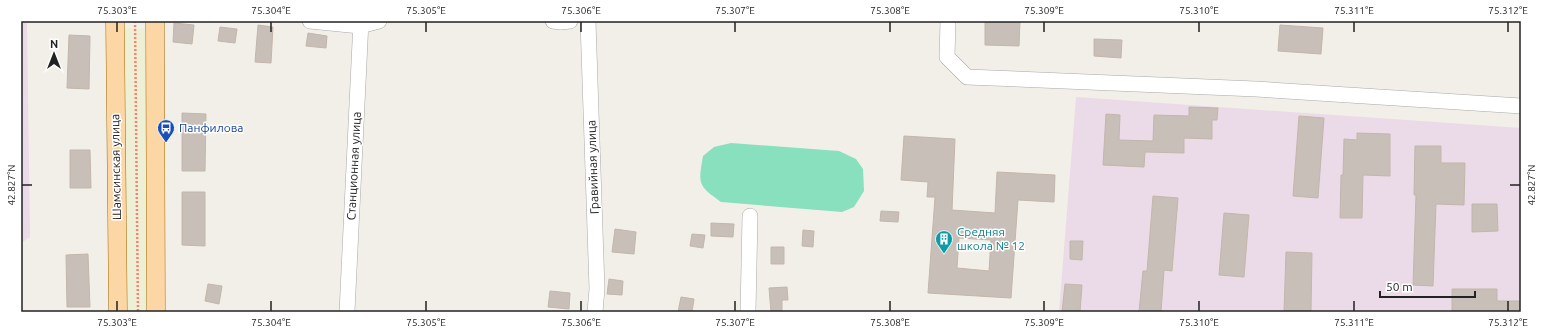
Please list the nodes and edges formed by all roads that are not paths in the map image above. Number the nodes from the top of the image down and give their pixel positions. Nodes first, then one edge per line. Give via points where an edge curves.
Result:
1 (115, 21) edge
2 (155, 21) edge
3 (310, 21) edge
4 (379, 21) edge
5 (553, 21) edge
6 (570, 21) edge
7 (588, 21) edge
8 (948, 21) edge
9 (360, 23) edge
10 (1521, 106) edge
11 (750, 216) dead end
12 (118, 312) edge
13 (156, 312) edge
14 (347, 312) edge
15 (595, 312) edge
16 (748, 312) edge

1 - 12 main road, Шамсинская улица
2 - 13 main road
3 - 9 street
4 - 9 street
5 - 6 street
7 - 15 street, Гравийная улица via 597,289
8 - 10 street via 947,57 967,77 1256,89
9 - 14 street, Станционная улица
11 - 16 street

